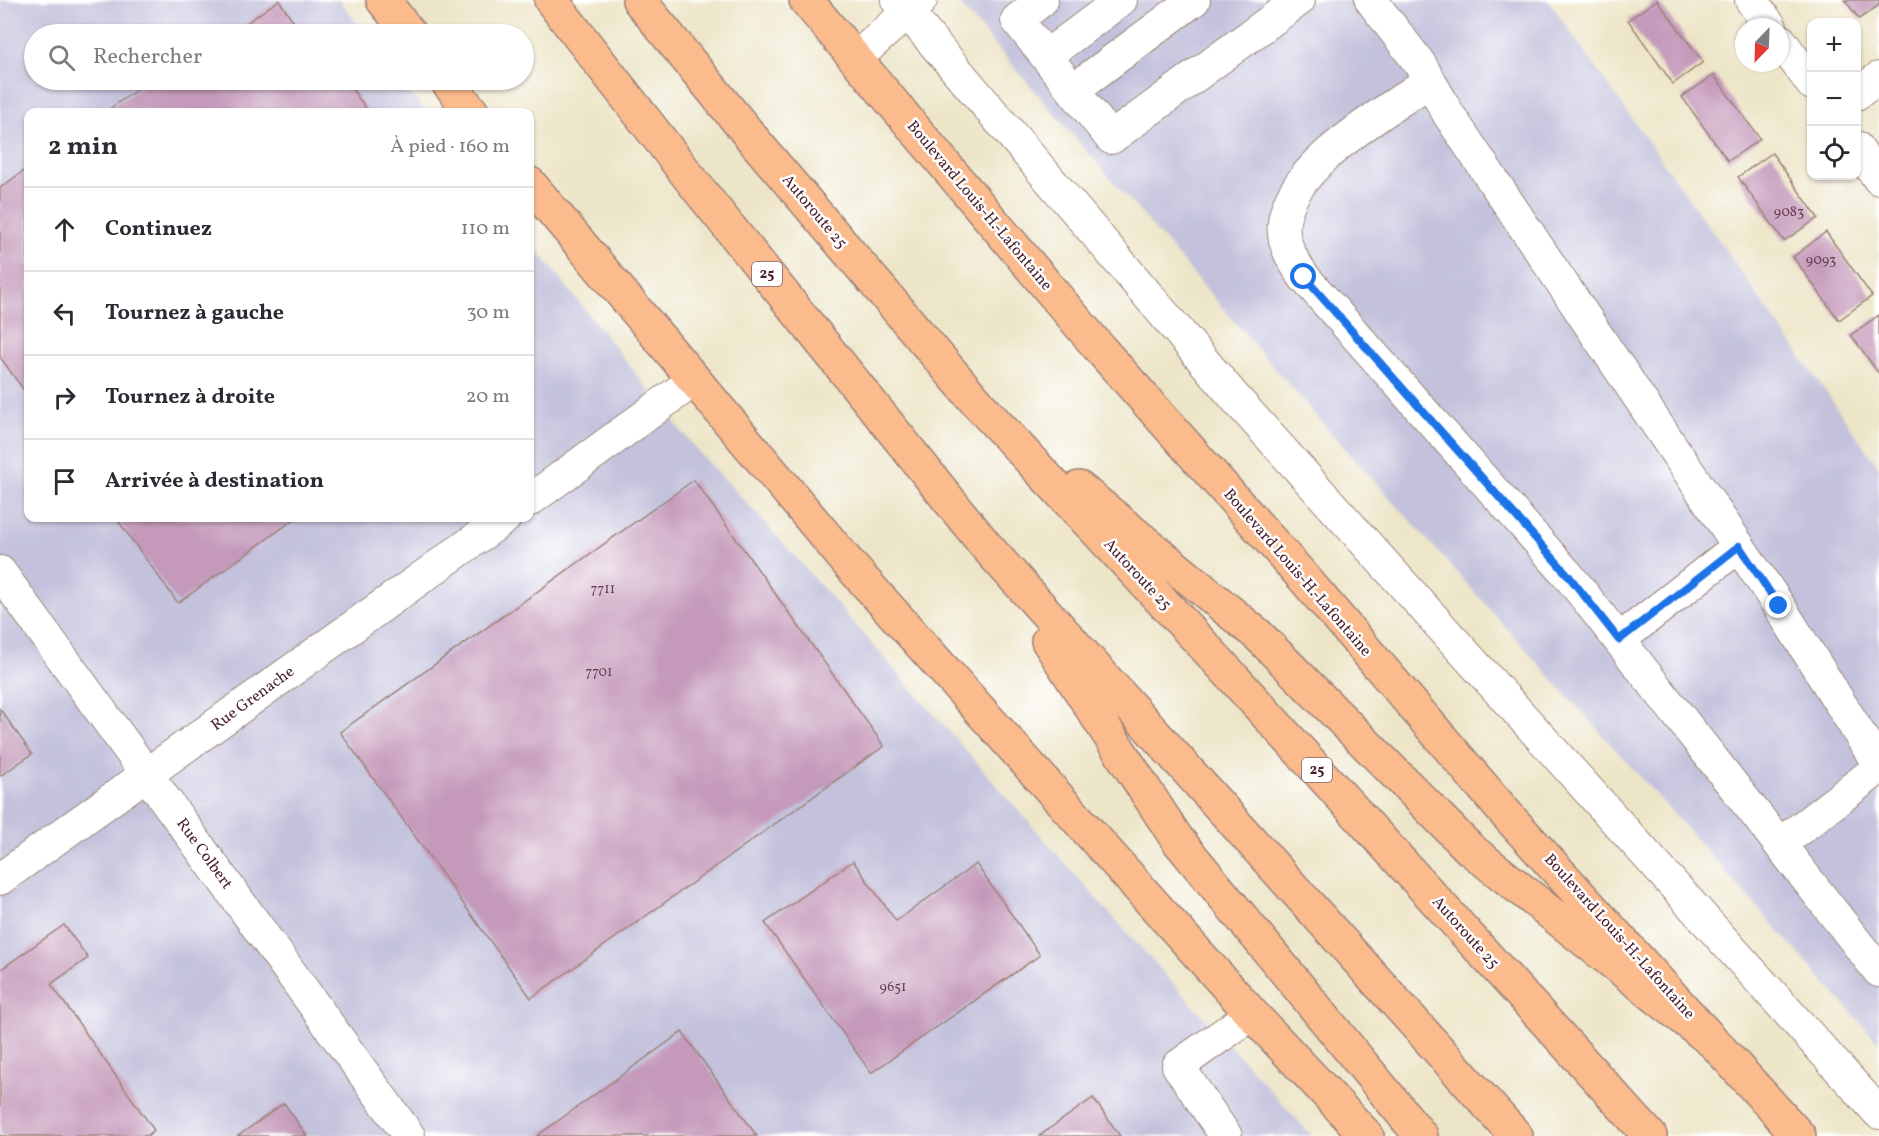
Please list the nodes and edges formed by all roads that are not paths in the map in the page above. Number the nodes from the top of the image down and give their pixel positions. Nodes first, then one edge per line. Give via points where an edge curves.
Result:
1 (383, 0) edge
2 (550, 0) edge
3 (639, 0) edge
4 (806, 0) edge
5 (1042, 0) edge
6 (1121, 0) edge
7 (1194, 0) edge
8 (1299, 0) edge
9 (1371, 0) edge
10 (1751, 0) edge
11 (909, 4) edge
12 (1764, 18) edge
13 (402, 24) edge
14 (1789, 52) edge
15 (1046, 56) junction
16 (855, 59) junction
17 (1807, 77) edge
18 (1879, 78) edge
19 (1429, 81) junction
20 (454, 90) edge
21 (1073, 90) junction
22 (1861, 91) edge
23 (469, 108) edge
24 (1861, 153) edge
25 (1879, 179) edge
26 (534, 189) edge
27 (693, 381) junction
28 (980, 406) junction
29 (534, 497) edge
30 (499, 522) edge
31 (986, 546) junction
32 (1739, 546) junction
33 (0, 572) edge
34 (1619, 640) junction
35 (1879, 766) edge
36 (146, 775) junction
37 (1780, 844) junction
38 (0, 879) edge
39 (1879, 971) edge
40 (1252, 1014) junction
41 (1718, 1046) junction
42 (1879, 1113) edge
43 (409, 1136) edge
44 (1226, 1136) edge
45 (1367, 1136) edge
46 (1421, 1136) edge
47 (1516, 1136) edge
48 (1650, 1136) edge
49 (1799, 1136) edge

1 - 13 main road
2 - 31 main road, 25
3 - 28 main road, Autoroute 25 / 25
4 - 16 main road, Boulevard Louis-H.-Lafontaine
5 - 15 street via 1017,20
6 - 15 street
7 - 21 street
8 - 21 street via 1111,138
9 - 19 street
10 - 12 street
11 - 16 street
11 - 42 street via 1236,399
14 - 17 street
15 - 21 street
16 - 41 main road, Boulevard Louis-H.-Lafontaine via 1101,350 1500,806
18 - 22 street
19 - 32 street
19 - 34 street via 1331,151 1296,186 1284,222 1291,257 1304,277 1568,575
20 - 23 main road
24 - 25 street
26 - 27 main road
27 - 29 street
27 - 40 main road via 950,679
28 - 41 main road via 1258,635 1470,849
28 - 48 main road, Autoroute 25 / 25
30 - 36 street, Rue Grenache
31 - 46 main road via 1178,839
31 - 47 main road, 25
32 - 34 street
32 - 35 street
33 - 36 street, Rue Colbert
34 - 37 street
35 - 37 street
36 - 38 street, Rue Grenache
36 - 43 street, Rue Colbert
37 - 39 street
40 - 44 street via 1178,1066
40 - 45 main road
41 - 49 main road, Boulevard Louis-H.-Lafontaine

